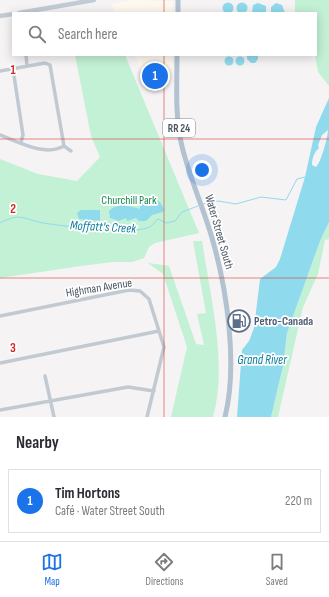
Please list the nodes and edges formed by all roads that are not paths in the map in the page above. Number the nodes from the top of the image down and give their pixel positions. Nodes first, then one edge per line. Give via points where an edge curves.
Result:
1 (94, 0) edge
2 (178, 0) edge
3 (25, 12) edge
4 (178, 12) edge
5 (12, 14) edge
6 (0, 16) edge
7 (26, 56) edge
8 (177, 56) edge
9 (28, 66) junction
10 (13, 69) junction
11 (0, 71) edge
12 (0, 135) edge
13 (21, 142) junction
14 (64, 146) junction
15 (71, 151) dead end
16 (0, 316) edge
17 (159, 331) junction
18 (0, 363) edge
19 (45, 376) dead end
20 (154, 391) junction
21 (50, 401) junction
22 (0, 410) edge
23 (54, 417) edge
24 (147, 417) edge
25 (226, 417) edge

1 - 3 main road
2 - 4 main road
5 - 6 main road
7 - 9 street
8 - 25 main road, Water Street South / RR 24 via 181,141 212,237 225,292 231,365
9 - 10 street
9 - 14 street via 45,63 50,65
10 - 11 street
10 - 13 street via 23,134
12 - 13 street
13 - 14 street via 45,151
14 - 15 street
16 - 17 street, Highman Avenue via 133,290 140,291 149,299
17 - 18 street
17 - 20 street, Highman Avenue via 164,349
19 - 21 street
20 - 21 street via 128,387
20 - 24 street, Highman Avenue
21 - 22 street
21 - 23 street

